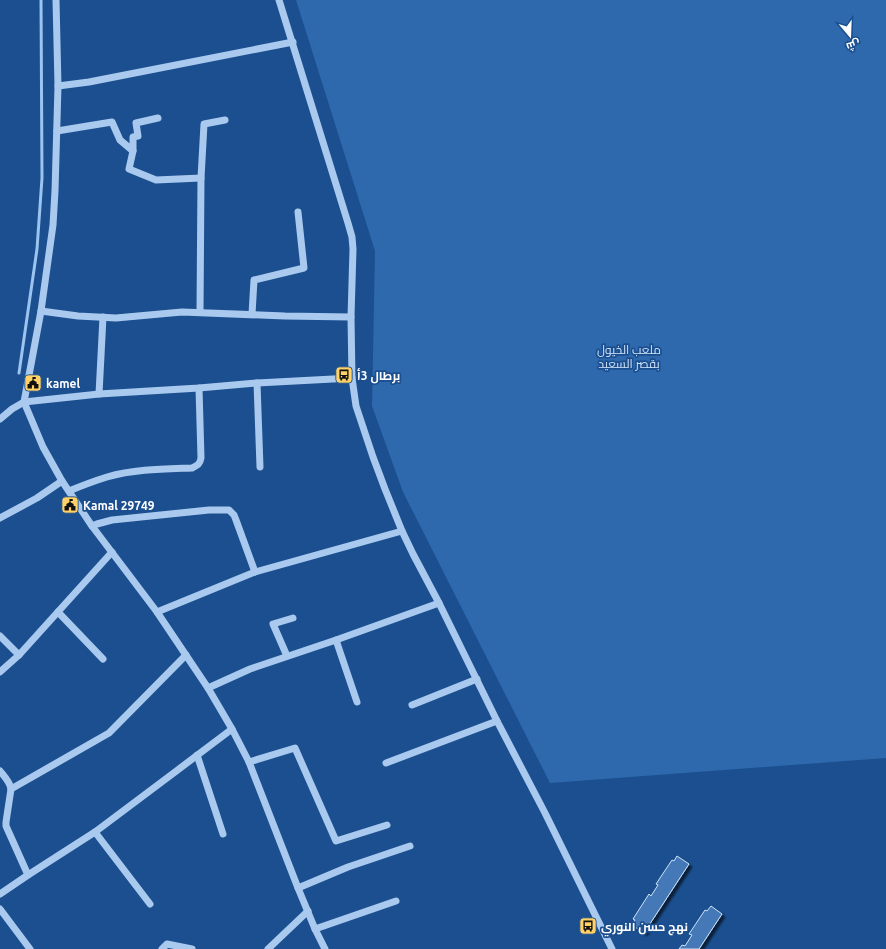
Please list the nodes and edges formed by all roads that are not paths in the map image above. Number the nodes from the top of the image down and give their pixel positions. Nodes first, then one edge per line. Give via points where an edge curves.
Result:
1 (56, 0) edge
2 (280, 0) edge
3 (292, 42) junction
4 (58, 86) junction
5 (158, 118) dead end
6 (225, 120) dead end
7 (57, 131) junction
8 (133, 151) junction
9 (201, 178) junction
10 (298, 212) dead end
11 (41, 311) junction
12 (200, 312) junction
13 (252, 314) junction
14 (103, 317) junction
15 (351, 317) junction
16 (352, 378) junction
17 (257, 383) junction
18 (198, 388) junction
19 (99, 394) junction
20 (24, 402) junction
21 (0, 420) edge
22 (260, 467) dead end
23 (62, 481) junction
24 (69, 491) junction
25 (0, 518) edge
26 (92, 526) junction
27 (402, 531) junction
28 (112, 552) junction
29 (255, 572) junction
30 (439, 602) junction
31 (58, 612) junction
32 (157, 612) junction
33 (293, 618) dead end
34 (0, 636) edge
35 (336, 640) junction
36 (19, 655) junction
37 (186, 655) junction
38 (287, 656) junction
39 (103, 659) dead end
40 (0, 672) edge
41 (477, 679) junction
42 (208, 688) junction
43 (357, 702) dead end
44 (412, 705) dead end
45 (497, 721) junction
46 (232, 729) junction
47 (197, 756) junction
48 (249, 762) junction
49 (386, 763) dead end
50 (0, 771) edge
51 (11, 789) junction
52 (387, 826) dead end
53 (94, 832) junction
54 (223, 834) dead end
55 (410, 846) dead end
56 (28, 875) junction
57 (298, 888) junction
58 (0, 894) edge
59 (396, 901) dead end
60 (150, 904) dead end
61 (0, 909) edge
62 (308, 911) junction
63 (315, 929) junction
64 (30, 949) edge
65 (162, 949) edge
66 (192, 949) edge
67 (268, 949) edge
68 (325, 949) edge
69 (612, 949) edge

1 - 4 street
2 - 3 street
3 - 4 street
3 - 15 street via 352,238 354,250
4 - 7 street
5 - 8 street via 136,123 138,136 133,137
6 - 9 street via 204,124
7 - 8 street via 112,122 120,140
7 - 11 street via 53,225
8 - 9 street via 129,169 156,180
9 - 12 street
10 - 13 street via 304,268 254,280
11 - 14 street
11 - 20 street
12 - 13 street
12 - 14 street
13 - 15 street
14 - 19 street
15 - 16 street
16 - 17 street
16 - 27 street via 360,419 384,489
17 - 18 street
17 - 22 street
18 - 19 street
18 - 24 street via 201,458 197,466 140,470 106,477
19 - 20 street
20 - 21 street
20 - 23 street
23 - 24 street
23 - 25 street
24 - 26 street
26 - 28 street
26 - 29 street via 112,520 229,510 234,515
27 - 29 street
27 - 30 street
28 - 31 street
28 - 32 street
29 - 32 street
30 - 35 street
30 - 41 street
31 - 36 street
31 - 39 street
32 - 37 street
33 - 38 street via 273,624
34 - 36 street
35 - 38 street
35 - 43 street
36 - 40 street
37 - 42 street
37 - 51 street via 109,733
38 - 42 street
41 - 44 street
41 - 45 street
42 - 46 street
45 - 49 street
45 - 69 street
46 - 47 street
46 - 48 street
47 - 53 street
47 - 54 street
48 - 52 street via 295,748 336,841
48 - 57 street
50 - 51 street
51 - 56 street via 6,826
53 - 56 street
53 - 60 street
55 - 57 street via 348,867
56 - 58 street
57 - 62 street
59 - 63 street
61 - 64 street
62 - 63 street
62 - 67 street
63 - 68 street
65 - 66 street via 167,944

